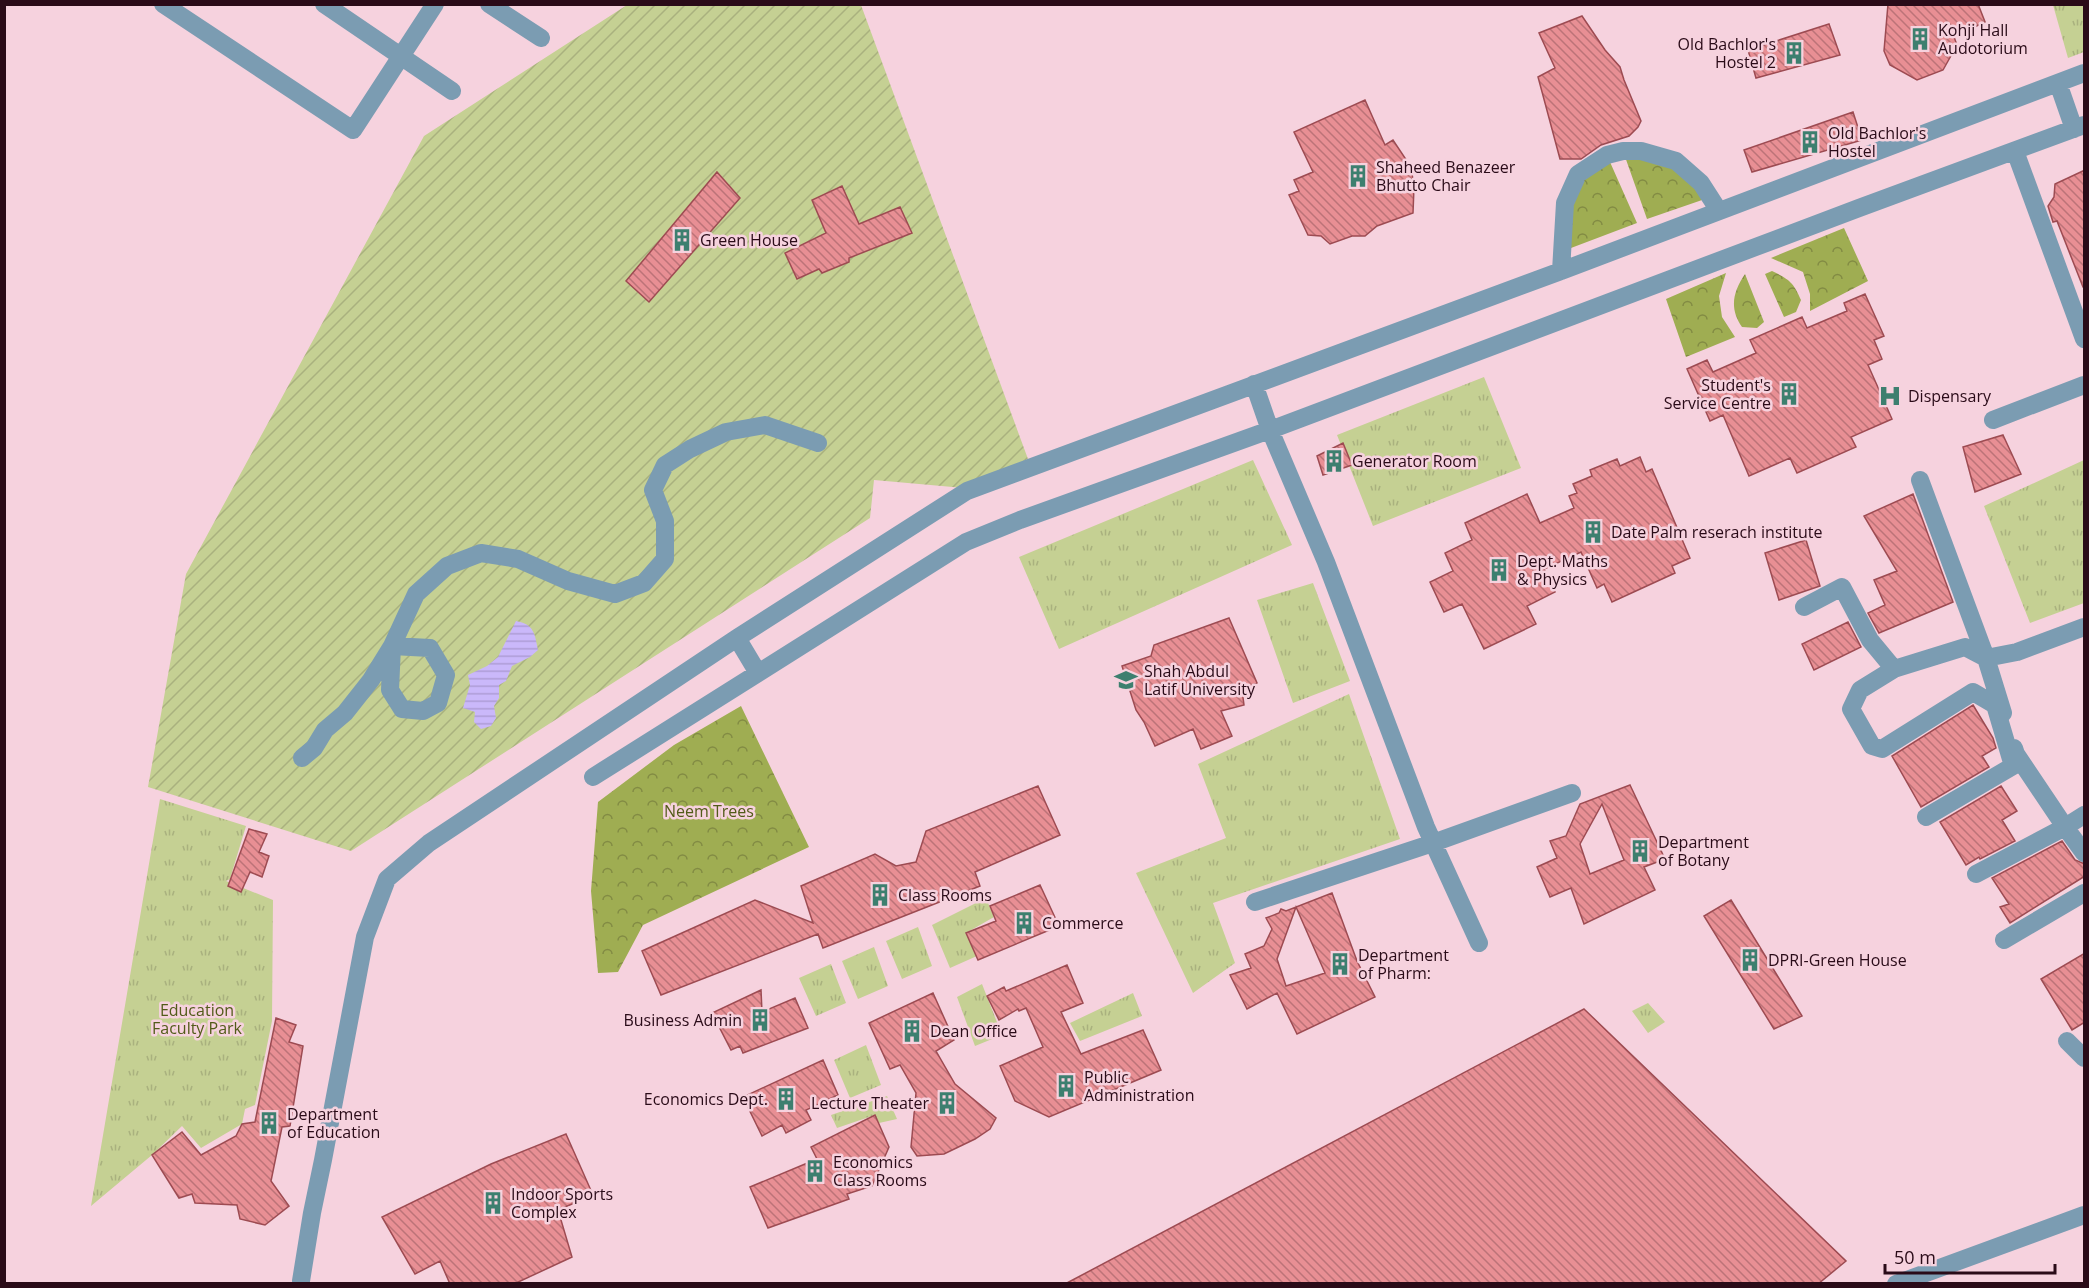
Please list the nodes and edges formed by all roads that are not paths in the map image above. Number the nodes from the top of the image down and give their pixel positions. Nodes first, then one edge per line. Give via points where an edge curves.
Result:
1 (163, 4) edge
2 (324, 4) edge
3 (435, 4) edge
4 (489, 4) edge
5 (541, 38) dead end
6 (401, 57) junction
7 (2085, 73) edge
8 (2058, 83) junction
9 (452, 91) dead end
10 (2079, 127) edge
11 (2015, 151) junction
12 (1719, 212) junction
13 (1561, 271) junction
14 (2085, 339) edge
15 (1254, 384) junction
16 (2085, 385) edge
17 (1993, 420) dead end
18 (1270, 430) junction
19 (818, 443) dead end
20 (1920, 480) dead end
21 (1804, 607) dead end
22 (2085, 627) edge
23 (737, 638) junction
24 (1986, 658) junction
25 (1894, 669) junction
26 (758, 673) junction
27 (303, 758) dead end
28 (593, 777) dead end
29 (1572, 793) dead end
30 (2085, 815) edge
31 (1926, 817) dead end
32 (2065, 827) junction
33 (1433, 843) junction
34 (2085, 853) edge
35 (1976, 874) dead end
36 (2085, 893) edge
37 (1254, 902) dead end
38 (2004, 940) dead end
39 (1479, 943) dead end
40 (2067, 1041) dead end
41 (2085, 1058) edge
42 (2085, 1215) edge
43 (301, 1281) dead end
44 (1896, 1284) edge

1 - 6 street via 353,130
2 - 6 street
3 - 6 street
4 - 5 street
6 - 9 street
7 - 8 street
8 - 10 street
8 - 12 street
10 - 11 street
11 - 14 street
11 - 18 street
12 - 13 street
12 - 13 street via 1701,183 1676,161 1641,151 1607,155 1578,174 1565,203
13 - 15 street
15 - 18 street
15 - 23 street via 967,491
16 - 17 street
18 - 26 street via 966,542
18 - 33 street via 1326,562
19 - 27 street via 765,425 726,432 665,465 653,490 665,521 665,559 644,583 615,594 568,581 518,559 481,554 447,566 416,594 371,680
20 - 24 street
21 - 25 street via 1842,587 1870,640
22 - 24 street via 2017,652
23 - 26 street
23 - 43 street via 429,843 387,879 364,937
24 - 25 street via 1965,647
24 - 32 street via 2016,754
25 - 31 street via 1860,690 1851,709 1872,746 1882,749 1973,692 1995,705 2013,766
26 - 28 street
29 - 33 street
30 - 32 street
32 - 34 street
32 - 35 street
33 - 37 street
33 - 39 street
36 - 38 street
40 - 41 street
42 - 44 street

